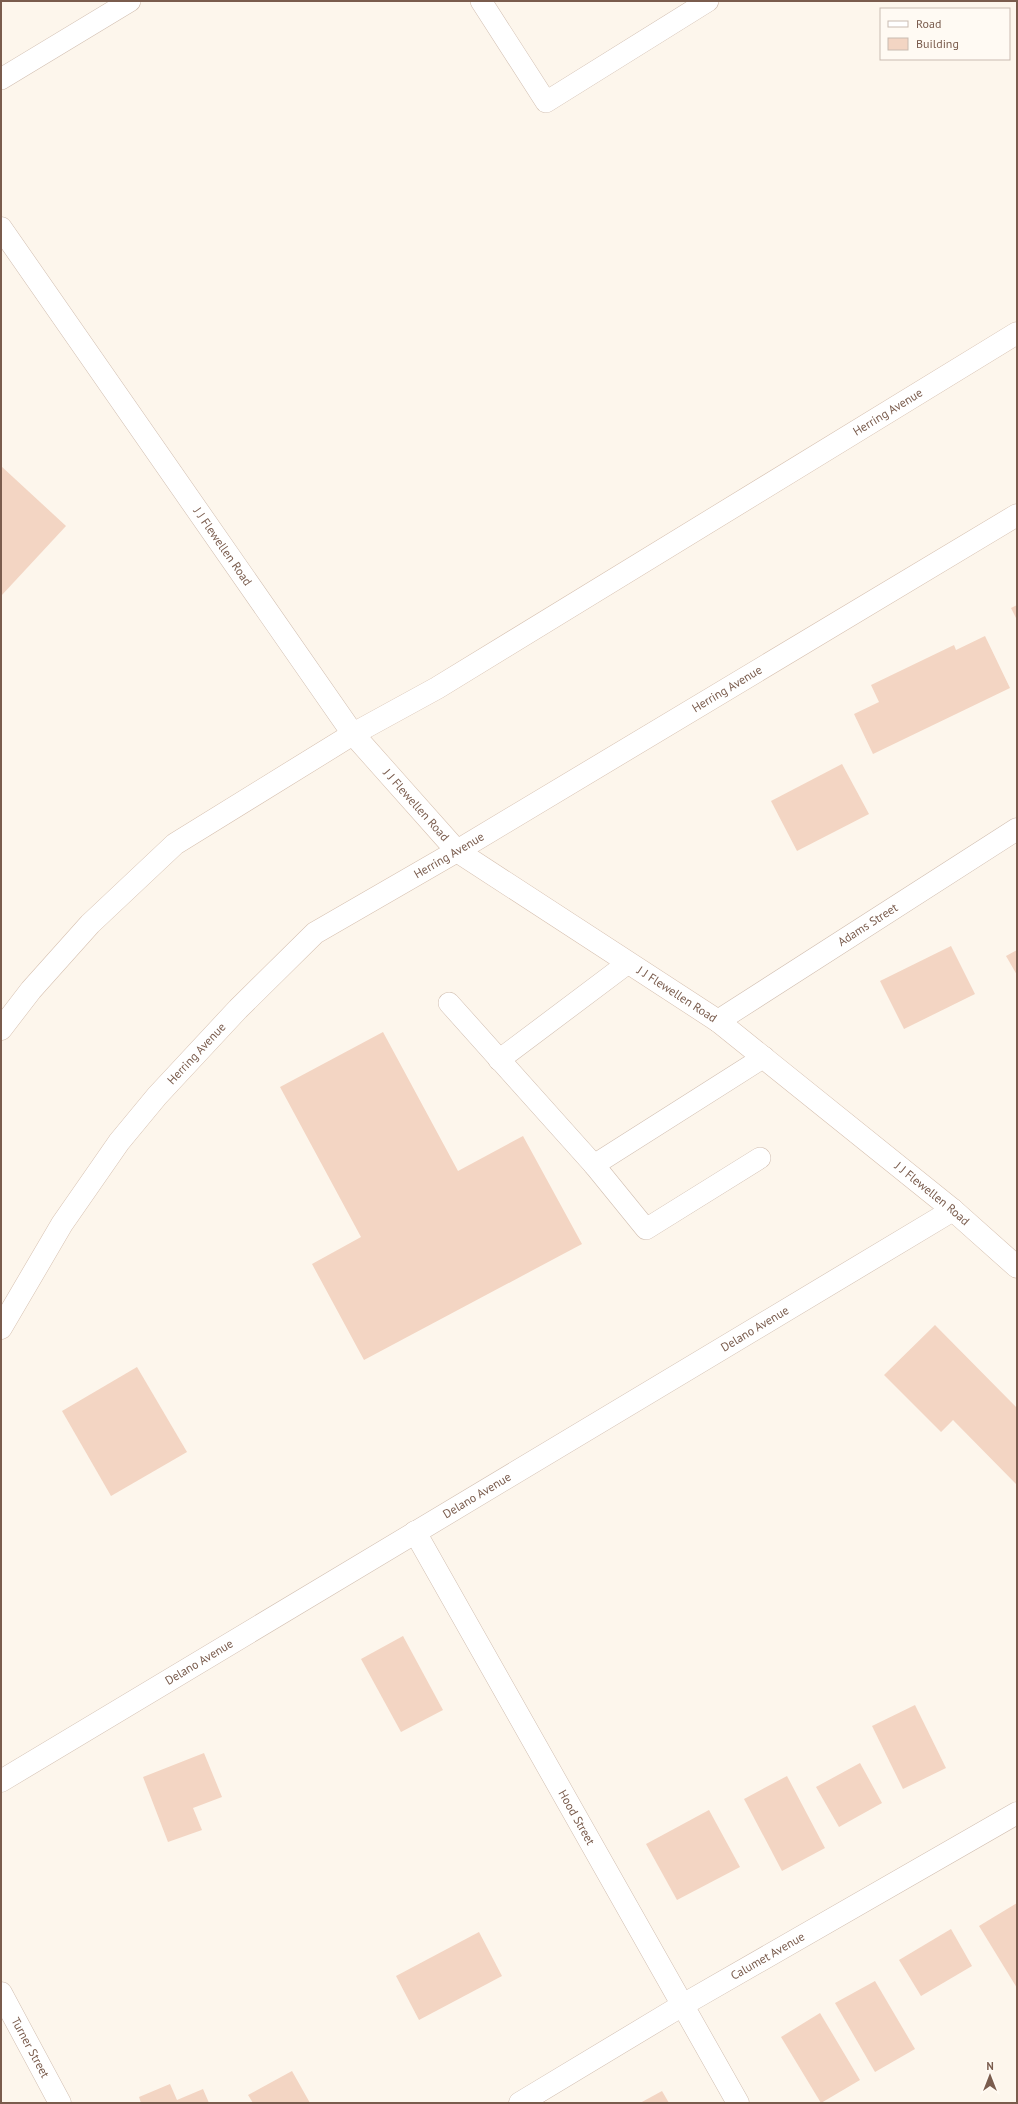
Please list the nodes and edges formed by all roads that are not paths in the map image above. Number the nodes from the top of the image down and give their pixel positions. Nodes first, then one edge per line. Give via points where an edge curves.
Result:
1 (130, 1) edge
2 (481, 1) edge
3 (708, 1) edge
4 (1, 79) edge
5 (1, 228) edge
6 (1017, 333) edge
7 (1017, 515) edge
8 (353, 734) junction
9 (1017, 829) edge
10 (457, 851) junction
11 (628, 963) junction
12 (449, 1003) dead end
13 (718, 1021) junction
14 (1, 1029) edge
15 (764, 1057) junction
16 (499, 1060) junction
17 (760, 1158) dead end
18 (594, 1165) junction
19 (953, 1210) junction
20 (1017, 1267) edge
21 (1, 1328) edge
22 (415, 1532) junction
23 (1, 1781) edge
24 (1017, 1813) edge
25 (1, 1993) edge
26 (681, 2006) junction
27 (60, 2103) edge
28 (520, 2103) edge
29 (738, 2103) edge

1 - 4 lane
2 - 3 lane via 546,102
5 - 8 street, J J Flewellen Road
6 - 8 street, Herring Avenue via 437,688
7 - 10 street, Herring Avenue
8 - 10 street, J J Flewellen Road
8 - 14 street, Herring Avenue via 175,844 90,924 30,990
9 - 13 street, Adams Street
10 - 11 street, J J Flewellen Road
10 - 21 street, Herring Avenue via 315,933 238,1009 156,1096 119,1142 62,1224
11 - 13 street, J J Flewellen Road
11 - 16 lane
12 - 16 lane
13 - 15 street, J J Flewellen Road
15 - 18 lane
15 - 19 street, J J Flewellen Road
16 - 18 lane
17 - 18 lane via 646,1229
19 - 20 street, J J Flewellen Road
19 - 22 street, Delano Avenue
22 - 23 street, Delano Avenue
22 - 26 street, Hood Street
24 - 26 street, Calumet Avenue
25 - 27 street, Turner Street
26 - 28 street, Calumet Avenue
26 - 29 street, Hood Street

